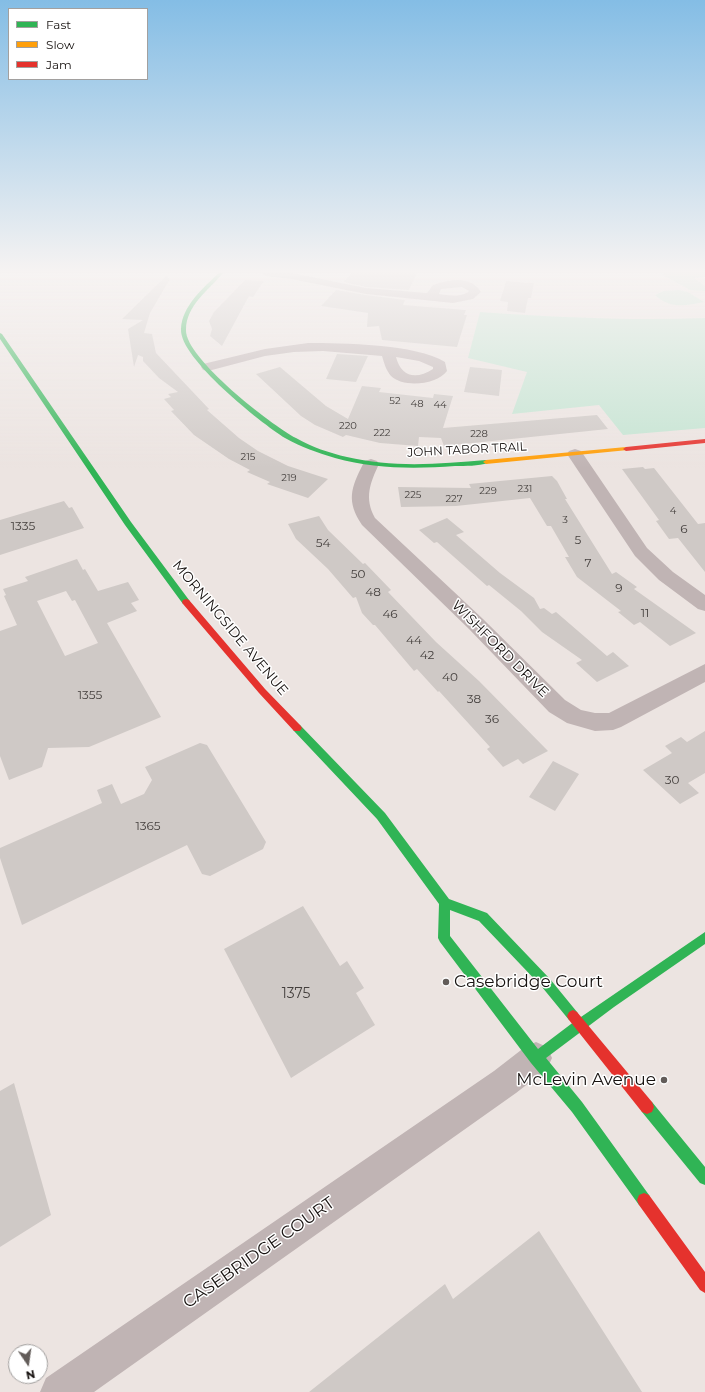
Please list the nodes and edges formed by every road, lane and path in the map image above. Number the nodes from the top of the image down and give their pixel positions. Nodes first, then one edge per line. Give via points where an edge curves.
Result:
1 (2, 338) edge
2 (184, 338) edge
3 (388, 353) dead end
4 (208, 367) junction
5 (705, 441) edge
6 (575, 454) junction
7 (371, 464) junction
8 (705, 604) edge
9 (705, 672) edge
10 (445, 903) junction
11 (705, 937) edge
12 (580, 1026) junction
13 (536, 1058) junction
14 (705, 1178) edge
15 (705, 1285) edge
16 (60, 1392) edge

1 - 10 main road, MORNINGSIDE AVENUE via 128,522 187,603 262,691 381,816
2 - 4 main road, JOHN TABOR TRAIL via 191,351
3 - 4 street via 293,347
4 - 7 main road, JOHN TABOR TRAIL via 266,422 290,437 330,454
5 - 6 main road, JOHN TABOR TRAIL
6 - 7 main road, JOHN TABOR TRAIL via 441,465
6 - 8 street via 641,552 666,576
7 - 9 street, WISHFORD DRIVE via 358,500 368,521 557,706 575,717 595,722 613,721
10 - 12 main road via 483,917 546,984
10 - 13 main road via 444,938
11 - 12 main road
12 - 13 main road
12 - 14 main road
13 - 15 main road via 577,1107
13 - 16 street, CASEBRIDGE COURT

